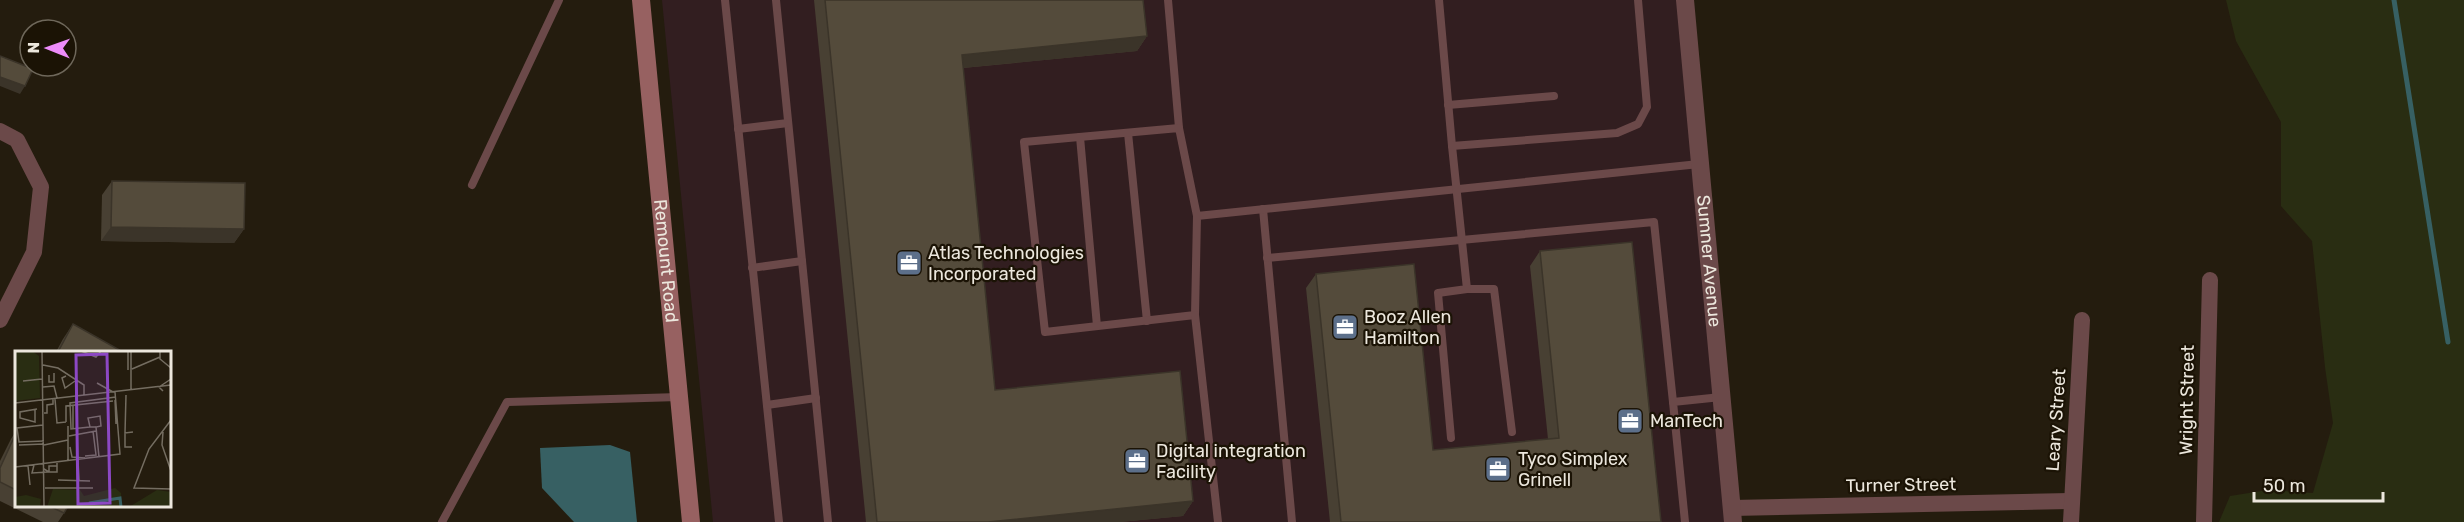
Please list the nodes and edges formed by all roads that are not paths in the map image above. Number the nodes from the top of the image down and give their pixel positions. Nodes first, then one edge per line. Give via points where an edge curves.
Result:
1 (559, 0) edge
2 (641, 0) edge
3 (725, 0) edge
4 (776, 0) edge
5 (1168, 0) edge
6 (1439, 0) edge
7 (1638, 0) edge
8 (1685, 0) edge
9 (1554, 96) dead end
10 (1448, 105) junction
11 (788, 123) junction
12 (1179, 128) junction
13 (738, 129) junction
14 (0, 131) edge
15 (1128, 133) junction
16 (1080, 137) junction
17 (1452, 146) junction
18 (1699, 164) junction
19 (472, 185) dead end
20 (1456, 188) junction
21 (1263, 209) junction
22 (1197, 216) junction
23 (1463, 239) junction
24 (1267, 258) junction
25 (802, 261) junction
26 (752, 268) junction
27 (2210, 280) dead end
28 (1467, 289) junction
29 (1195, 315) junction
30 (0, 320) edge
31 (2082, 320) dead end
32 (1147, 321) junction
33 (1097, 326) junction
34 (680, 397) junction
35 (1721, 397) junction
36 (816, 398) junction
37 (1673, 402) junction
38 (767, 405) junction
39 (1512, 432) dead end
40 (1451, 438) dead end
41 (2070, 501) junction
42 (1733, 515) edge
43 (442, 522) edge
44 (691, 522) edge
45 (779, 522) edge
46 (828, 522) edge
47 (1218, 522) edge
48 (1292, 522) edge
49 (1684, 522) edge
50 (2071, 522) edge
51 (2204, 522) edge

1 - 19 lane
2 - 34 main road, Remount Road
3 - 13 lane
4 - 11 lane
5 - 12 lane
6 - 10 lane
7 - 17 lane via 1647,106 1638,124 1617,133
8 - 18 street, Sumner Avenue
9 - 10 lane
10 - 17 lane
11 - 13 lane
11 - 25 lane
12 - 15 lane
12 - 22 lane
13 - 26 lane
14 - 30 street via 17,140 41,187 34,252
15 - 16 lane
15 - 32 lane
16 - 33 lane
16 - 33 lane via 1024,142 1046,332
17 - 20 lane
18 - 20 lane
18 - 35 street, Sumner Avenue
20 - 21 lane
20 - 23 lane
21 - 22 lane
21 - 24 lane
22 - 29 lane
23 - 24 lane
23 - 28 lane
23 - 37 lane via 1654,222
24 - 48 lane
25 - 26 lane
25 - 36 lane
26 - 38 lane
27 - 51 street, Wright Street
28 - 39 lane via 1494,289
28 - 40 lane via 1438,293
29 - 32 lane
29 - 47 lane
31 - 41 street, Leary Street
32 - 33 lane
34 - 43 lane via 507,402
34 - 44 main road, Remount Road
35 - 37 lane
35 - 42 street, Sumner Avenue
36 - 38 lane
36 - 46 lane
37 - 49 lane
38 - 45 lane
41 - 42 street, Turner Street
41 - 50 street, Leary Street

